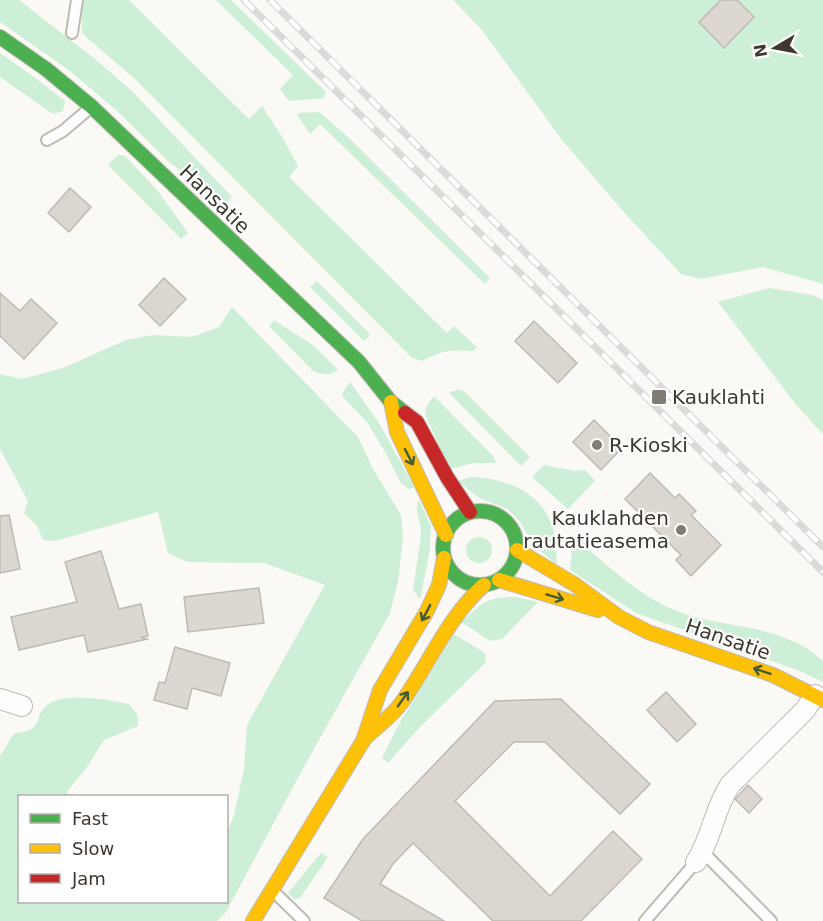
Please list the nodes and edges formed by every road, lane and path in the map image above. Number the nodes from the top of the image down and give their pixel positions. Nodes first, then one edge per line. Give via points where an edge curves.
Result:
1 (77, 0) edge
2 (72, 33) dead end
3 (0, 37) edge
4 (92, 107) junction
5 (47, 140) dead end
6 (391, 402) junction
7 (470, 512) junction
8 (446, 535) junction
9 (517, 550) junction
10 (444, 558) junction
11 (499, 580) junction
12 (484, 585) junction
13 (619, 617) junction
14 (819, 698) edge
15 (0, 699) edge
16 (22, 706) dead end
17 (363, 741) junction
18 (700, 857) junction
19 (271, 890) junction
20 (253, 921) edge
21 (304, 921) edge
22 (645, 921) edge
23 (771, 921) edge

1 - 2 lane
3 - 4 main road, Hansatie
4 - 5 lane
4 - 6 main road, Hansatie via 359,362
6 - 7 main road, Hansatie via 417,422
6 -> 8 main road, Hansatie via 397,432
7 - 8 main road via 456,520
7 - 9 main road via 486,512 504,520 512,529
8 - 10 main road
9 - 11 main road via 509,571
9 - 13 main road, Hansatie
10 - 12 main road via 460,580
10 -> 17 main road via 439,585 380,690
11 - 12 main road
11 -> 13 main road, Hansatie
17 -> 12 main road via 401,704 450,624
14 -> 13 main road, Hansatie via 773,675 648,632
14 - 18 street via 730,785 720,799
15 - 16 street
17 - 19 main road
18 - 22 lane
18 - 23 lane
19 - 20 main road
19 - 21 lane

